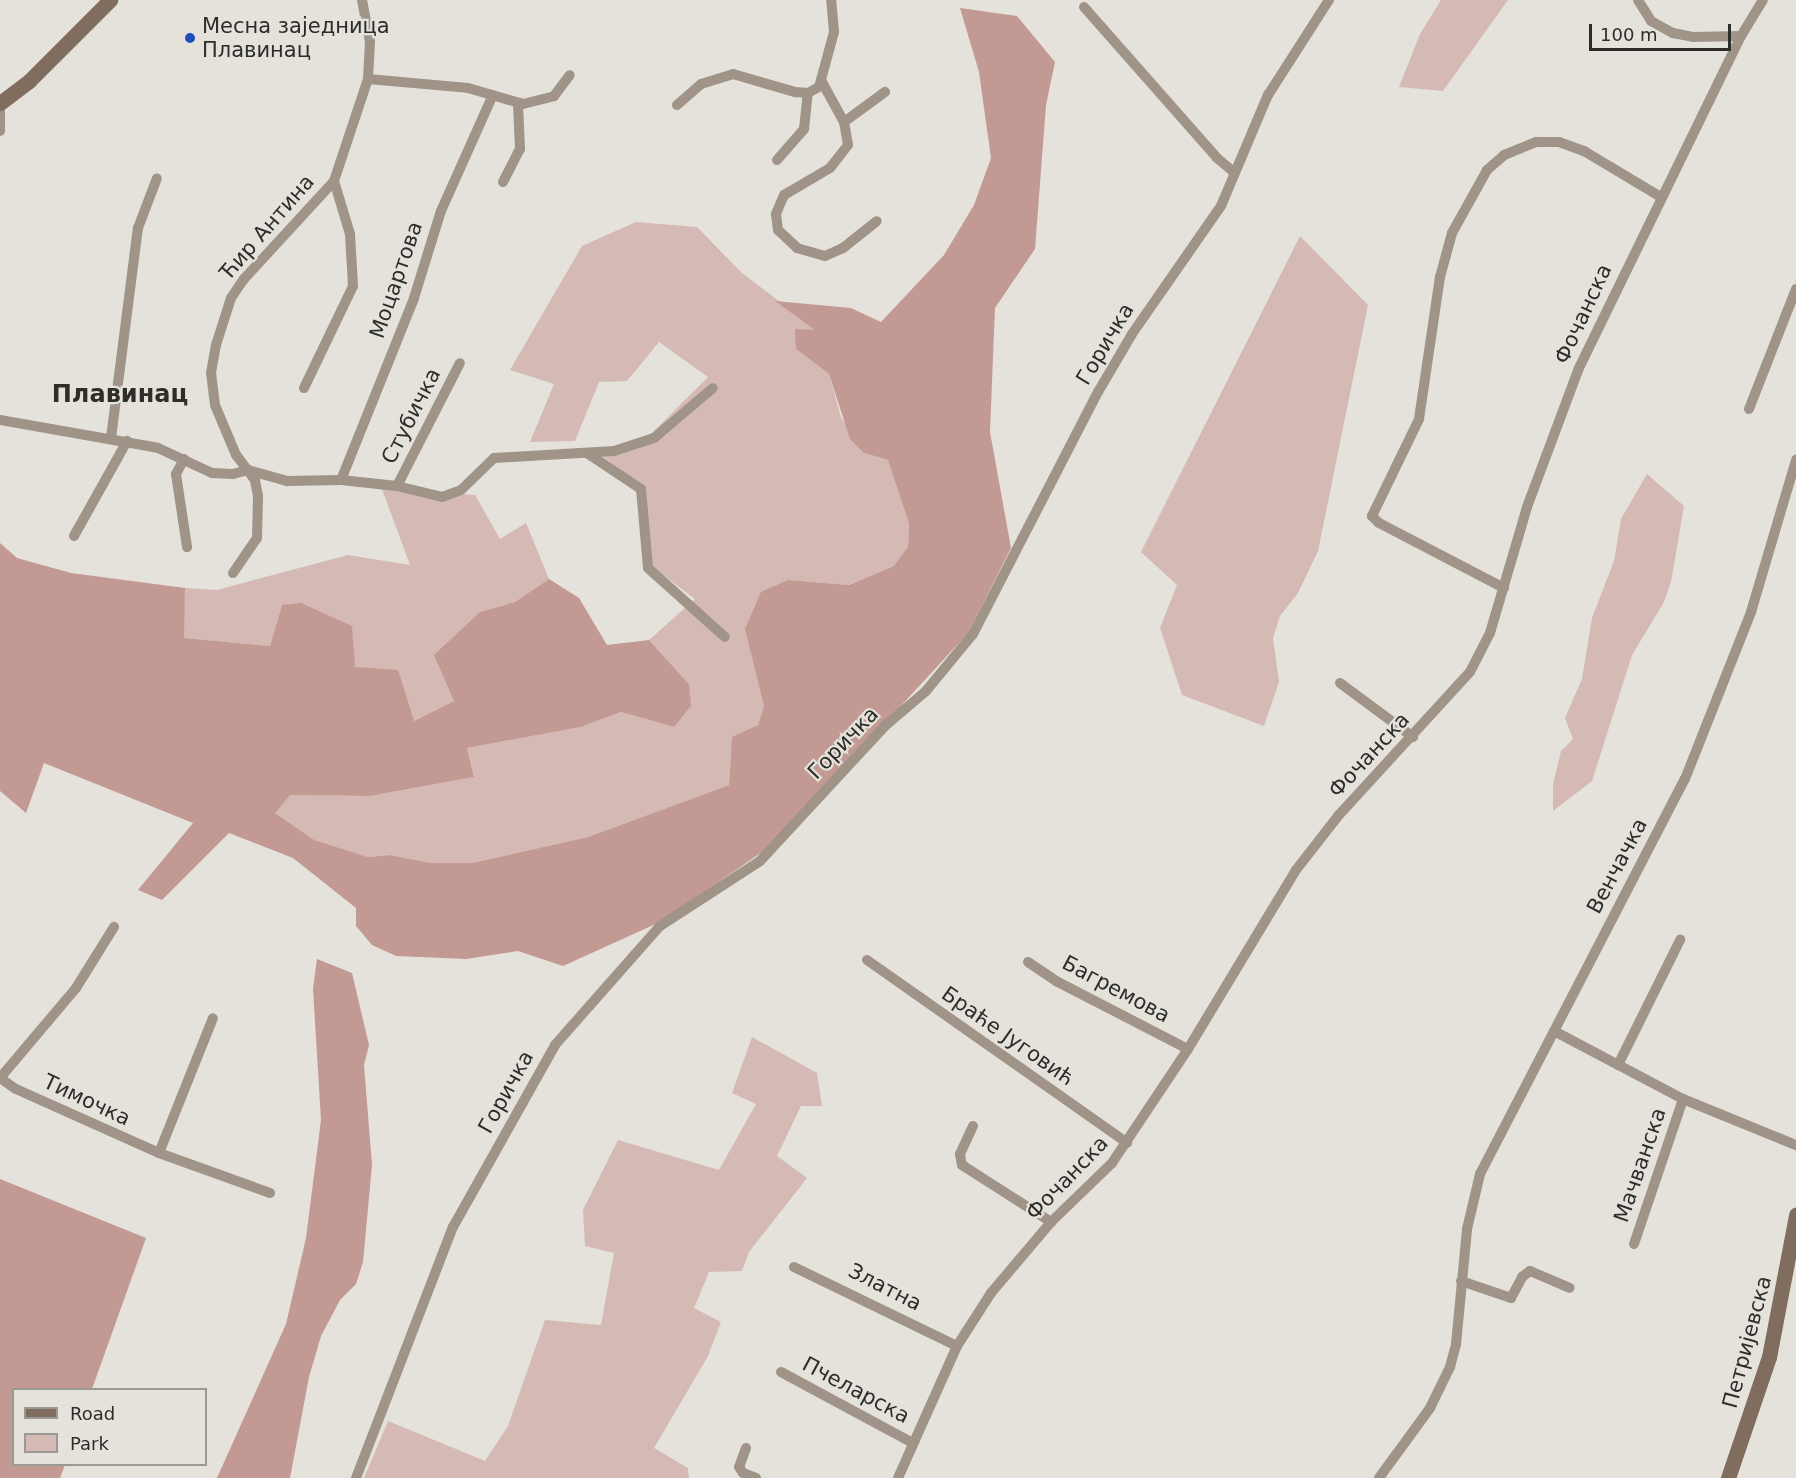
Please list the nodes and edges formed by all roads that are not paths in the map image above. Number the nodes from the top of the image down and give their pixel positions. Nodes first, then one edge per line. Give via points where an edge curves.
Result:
1 (110, 0) edge
2 (362, 0) edge
3 (831, 0) edge
4 (1329, 0) edge
5 (1638, 0) edge
6 (1763, 0) edge
7 (1084, 7) dead end
8 (1741, 36) junction
9 (570, 75) dead end
10 (368, 79) junction
11 (822, 82) junction
12 (885, 92) dead end
13 (808, 93) junction
14 (493, 95) junction
15 (0, 103) edge
16 (518, 104) junction
17 (677, 105) dead end
18 (0, 112) edge
19 (844, 122) junction
20 (0, 131) edge
21 (777, 160) dead end
22 (1235, 173) junction
23 (157, 178) dead end
24 (333, 181) junction
25 (503, 182) dead end
26 (1661, 197) junction
27 (877, 221) dead end
28 (1796, 290) edge
29 (460, 363) dead end
30 (304, 388) dead end
31 (713, 388) dead end
32 (1749, 409) dead end
33 (0, 420) edge
34 (111, 438) junction
35 (127, 441) junction
36 (587, 453) junction
37 (184, 459) junction
38 (1796, 460) edge
39 (248, 470) junction
40 (341, 480) junction
41 (397, 486) junction
42 (74, 536) dead end
43 (187, 547) dead end
44 (233, 573) dead end
45 (1504, 588) junction
46 (724, 637) dead end
47 (1340, 683) dead end
48 (1413, 737) junction
49 (114, 927) dead end
50 (1680, 940) dead end
51 (867, 960) dead end
52 (1028, 962) dead end
53 (213, 1018) dead end
54 (1554, 1031) junction
55 (1188, 1049) junction
56 (1618, 1065) junction
57 (0, 1078) edge
58 (1683, 1099) junction
59 (973, 1126) dead end
60 (1128, 1143) junction
61 (1796, 1145) edge
62 (159, 1153) junction
63 (270, 1193) dead end
64 (1796, 1215) edge
65 (1051, 1222) junction
66 (1634, 1244) dead end
67 (794, 1267) dead end
68 (1461, 1281) junction
69 (1570, 1288) dead end
70 (957, 1346) junction
71 (782, 1372) dead end
72 (913, 1443) junction
73 (746, 1448) dead end
74 (356, 1478) edge
75 (756, 1478) edge
76 (898, 1478) edge
77 (1379, 1478) edge
78 (1728, 1478) edge

1 - 15 main road via 29,81
2 - 10 street, Ћир Антина via 370,42
3 - 11 street via 834,32
4 - 22 street, Горичка via 1273,84
5 - 8 street via 1651,21 1673,33 1693,37
6 - 8 street, Фочанска
7 - 22 street via 1217,158
8 - 26 street, Фочанска
9 - 16 street via 554,96 537,103
10 - 14 street via 468,88
10 - 24 street, Ћир Антина
11 - 13 street
11 - 19 street
12 - 19 street
13 - 17 street via 781,90 734,74 701,84
13 - 21 street via 804,129
14 - 16 street
14 - 40 street, Моцартова via 441,211 414,298
16 - 25 street via 520,149
18 - 20 street
19 - 27 street via 848,135 845,154 830,168 784,195 777,207 778,230 797,248 825,256 843,248
22 - 74 street, Горичка via 1206,231 1108,372 974,634 926,691 878,734 765,856 660,926 555,1045 453,1227
23 - 34 street via 138,228
24 - 30 street via 350,234 353,286
24 - 39 street, Ћир Антина via 244,279 231,298 219,331 211,373 214,397 230,443
26 - 45 street, Фочанска via 1566,398 1527,507
26 - 45 street via 1584,152 1559,142 1536,142 1504,155 1487,170 1452,233 1440,276 1419,419 1372,516
28 - 32 street
29 - 41 street, Стубичка
31 - 36 street via 654,438 626,448
33 - 34 street
34 - 35 street
35 - 37 street
35 - 42 street via 122,457
36 - 41 street via 494,458 461,490 442,498
36 - 46 street via 641,489 648,568
37 - 39 street via 212,473
37 - 43 street via 176,474
38 - 54 street, Венчачка via 1751,612 1685,779
39 - 40 street via 297,482
39 - 44 street, Ћир Антина via 256,484 258,532
40 - 41 street
45 - 48 street, Фочанска via 1490,633 1470,672
47 - 48 street
48 - 55 street, Фочанска via 1338,816 1296,870
49 - 57 street via 76,988
50 - 56 street
51 - 60 street, Браће Југовић
52 - 55 street, Багремова via 1056,981
53 - 62 street
54 - 56 street
54 - 68 street, Венчачка via 1480,1174
55 - 60 street, Фочанска
56 - 58 street
57 - 62 street, Тимочка via 16,1089
58 - 61 street
58 - 66 street, Мачванска
59 - 65 street via 960,1154 962,1165
60 - 65 street, Фочанска via 1099,1179
62 - 63 street, Тимочка
64 - 78 main road, Петријевска via 1769,1357
65 - 70 street, Фочанска via 991,1293
67 - 70 street, Златна
68 - 69 street via 1511,1298 1522,1277 1530,1271
68 - 77 street, Венчачка via 1456,1344 1450,1367 1430,1408
70 - 72 street, Фочанска
71 - 72 street, Пчеларска
72 - 76 street, Фочанска
73 - 75 street via 739,1467

